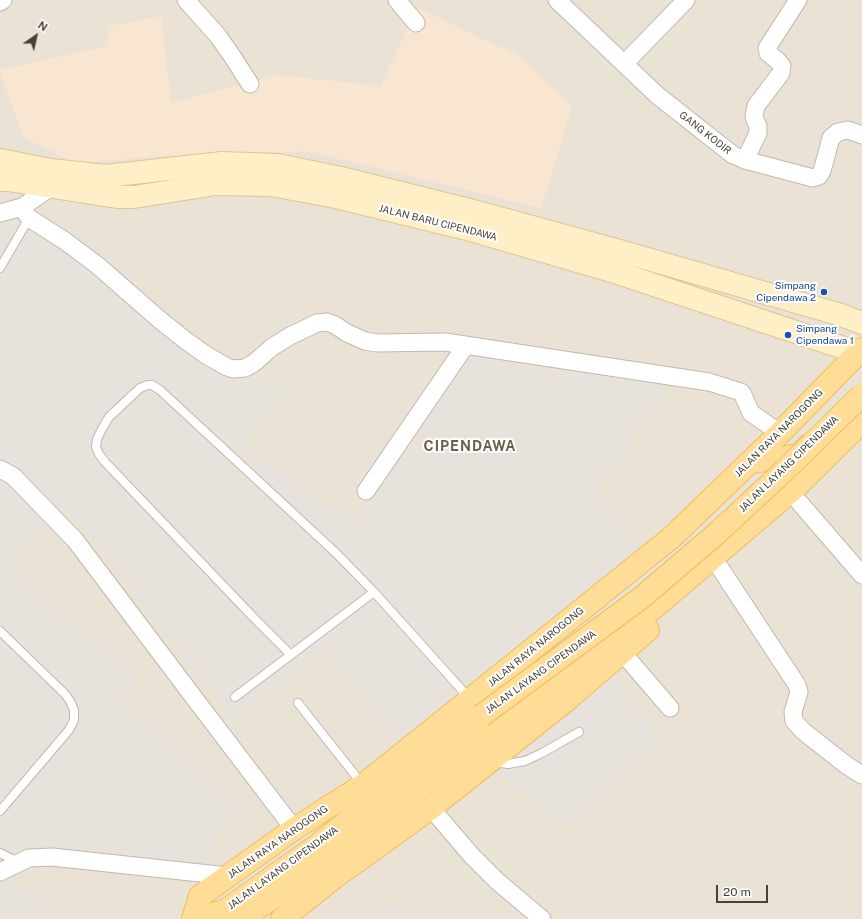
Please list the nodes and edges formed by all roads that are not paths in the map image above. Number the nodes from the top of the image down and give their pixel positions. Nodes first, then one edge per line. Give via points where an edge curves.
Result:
1 (3, 0) edge
2 (186, 0) edge
3 (397, 0) edge
4 (557, 0) edge
5 (686, 0) edge
6 (798, 0) edge
7 (0, 2) edge
8 (416, 23) dead end
9 (624, 64) junction
10 (250, 84) dead end
11 (862, 135) edge
12 (745, 160) junction
13 (1, 162) edge
14 (51, 179) junction
15 (0, 213) edge
16 (26, 213) junction
17 (617, 262) junction
18 (0, 268) edge
19 (862, 323) edge
20 (466, 345) junction
21 (861, 352) edge
22 (862, 396) edge
23 (862, 422) edge
24 (780, 433) junction
25 (862, 438) edge
26 (748, 464) junction
27 (0, 469) edge
28 (366, 491) dead end
29 (799, 502) junction
30 (720, 568) junction
31 (862, 575) edge
32 (374, 592) junction
33 (0, 631) edge
34 (622, 652) junction
35 (291, 655) junction
36 (235, 697) dead end
37 (298, 703) dead end
38 (670, 708) dead end
39 (482, 716) junction
40 (579, 732) dead end
41 (489, 762) junction
42 (862, 775) edge
43 (363, 785) junction
44 (431, 808) junction
45 (0, 811) edge
46 (294, 829) junction
47 (0, 853) edge
48 (18, 862) junction
49 (0, 872) edge
50 (228, 876) junction
51 (193, 919) edge
52 (198, 919) edge
53 (244, 919) edge
54 (282, 919) edge
55 (542, 919) edge

1 - 7 street
2 - 10 street via 218,36
3 - 8 street
4 - 9 street, GANG KODIR
5 - 9 street
6 - 12 street via 767,48 768,53 782,66 781,73 756,106 754,120 758,126 758,133
9 - 12 street, GANG KODIR via 696,127 733,155
11 - 12 street, GANG KODIR via 848,130 838,132 832,138 822,172 813,178
13 - 14 main road, JALAN BARU CIPENDAWA
14 - 16 street
14 - 17 main road, JALAN BARU CIPENDAWA via 106,176 222,163 278,165 342,178 477,212
15 - 16 street
16 - 18 lane
16 - 20 street via 97,264 185,340 233,369 244,368 254,363 272,347 317,323 327,322 364,341 377,343 444,342
17 - 19 main road, JALAN BARU CIPENDAWA via 838,314
17 - 21 main road, JALAN BARU CIPENDAWA
20 - 24 street via 709,382 741,392 751,413
20 - 28 street
21 - 24 main road, JALAN RAYA NAROGONG
22 - 26 main road via 799,454
22 - 39 main road, JALAN LAYANG CIPENDAWA, bridge via 716,534 641,598
23 - 39 main road, JALAN LAYANG CIPENDAWA via 798,485 650,611
24 - 26 main road, JALAN RAYA NAROGONG
25 - 29 main road
26 - 39 main road, JALAN RAYA NAROGONG
27 - 46 street via 13,476 75,540
29 - 30 main road
29 - 31 street
30 - 34 main road
30 - 42 street via 797,685 799,692 792,717 794,721
32 - 35 lane
32 - 35 lane via 336,553 160,390 152,385 140,388 109,417 102,428 96,447 99,454
32 - 39 lane
33 - 45 lane via 65,694 74,710 74,720 69,730
34 - 38 street
34 - 41 main road
35 - 36 lane
37 - 43 lane
39 - 43 main road, JALAN RAYA NAROGONG
39 - 52 main road, JALAN LAYANG CIPENDAWA via 315,847 226,910
39 - 53 main road, JALAN LAYANG CIPENDAWA via 327,860
40 - 41 lane via 525,761 508,764
41 - 44 main road
43 - 46 main road, JALAN RAYA NAROGONG
44 - 54 main road via 335,877
44 - 55 street via 497,881
46 - 50 main road, JALAN RAYA NAROGONG
47 - 48 lane
48 - 49 street
48 - 50 street via 29,858 59,858
50 - 51 main road, JALAN RAYA NAROGONG via 200,896

